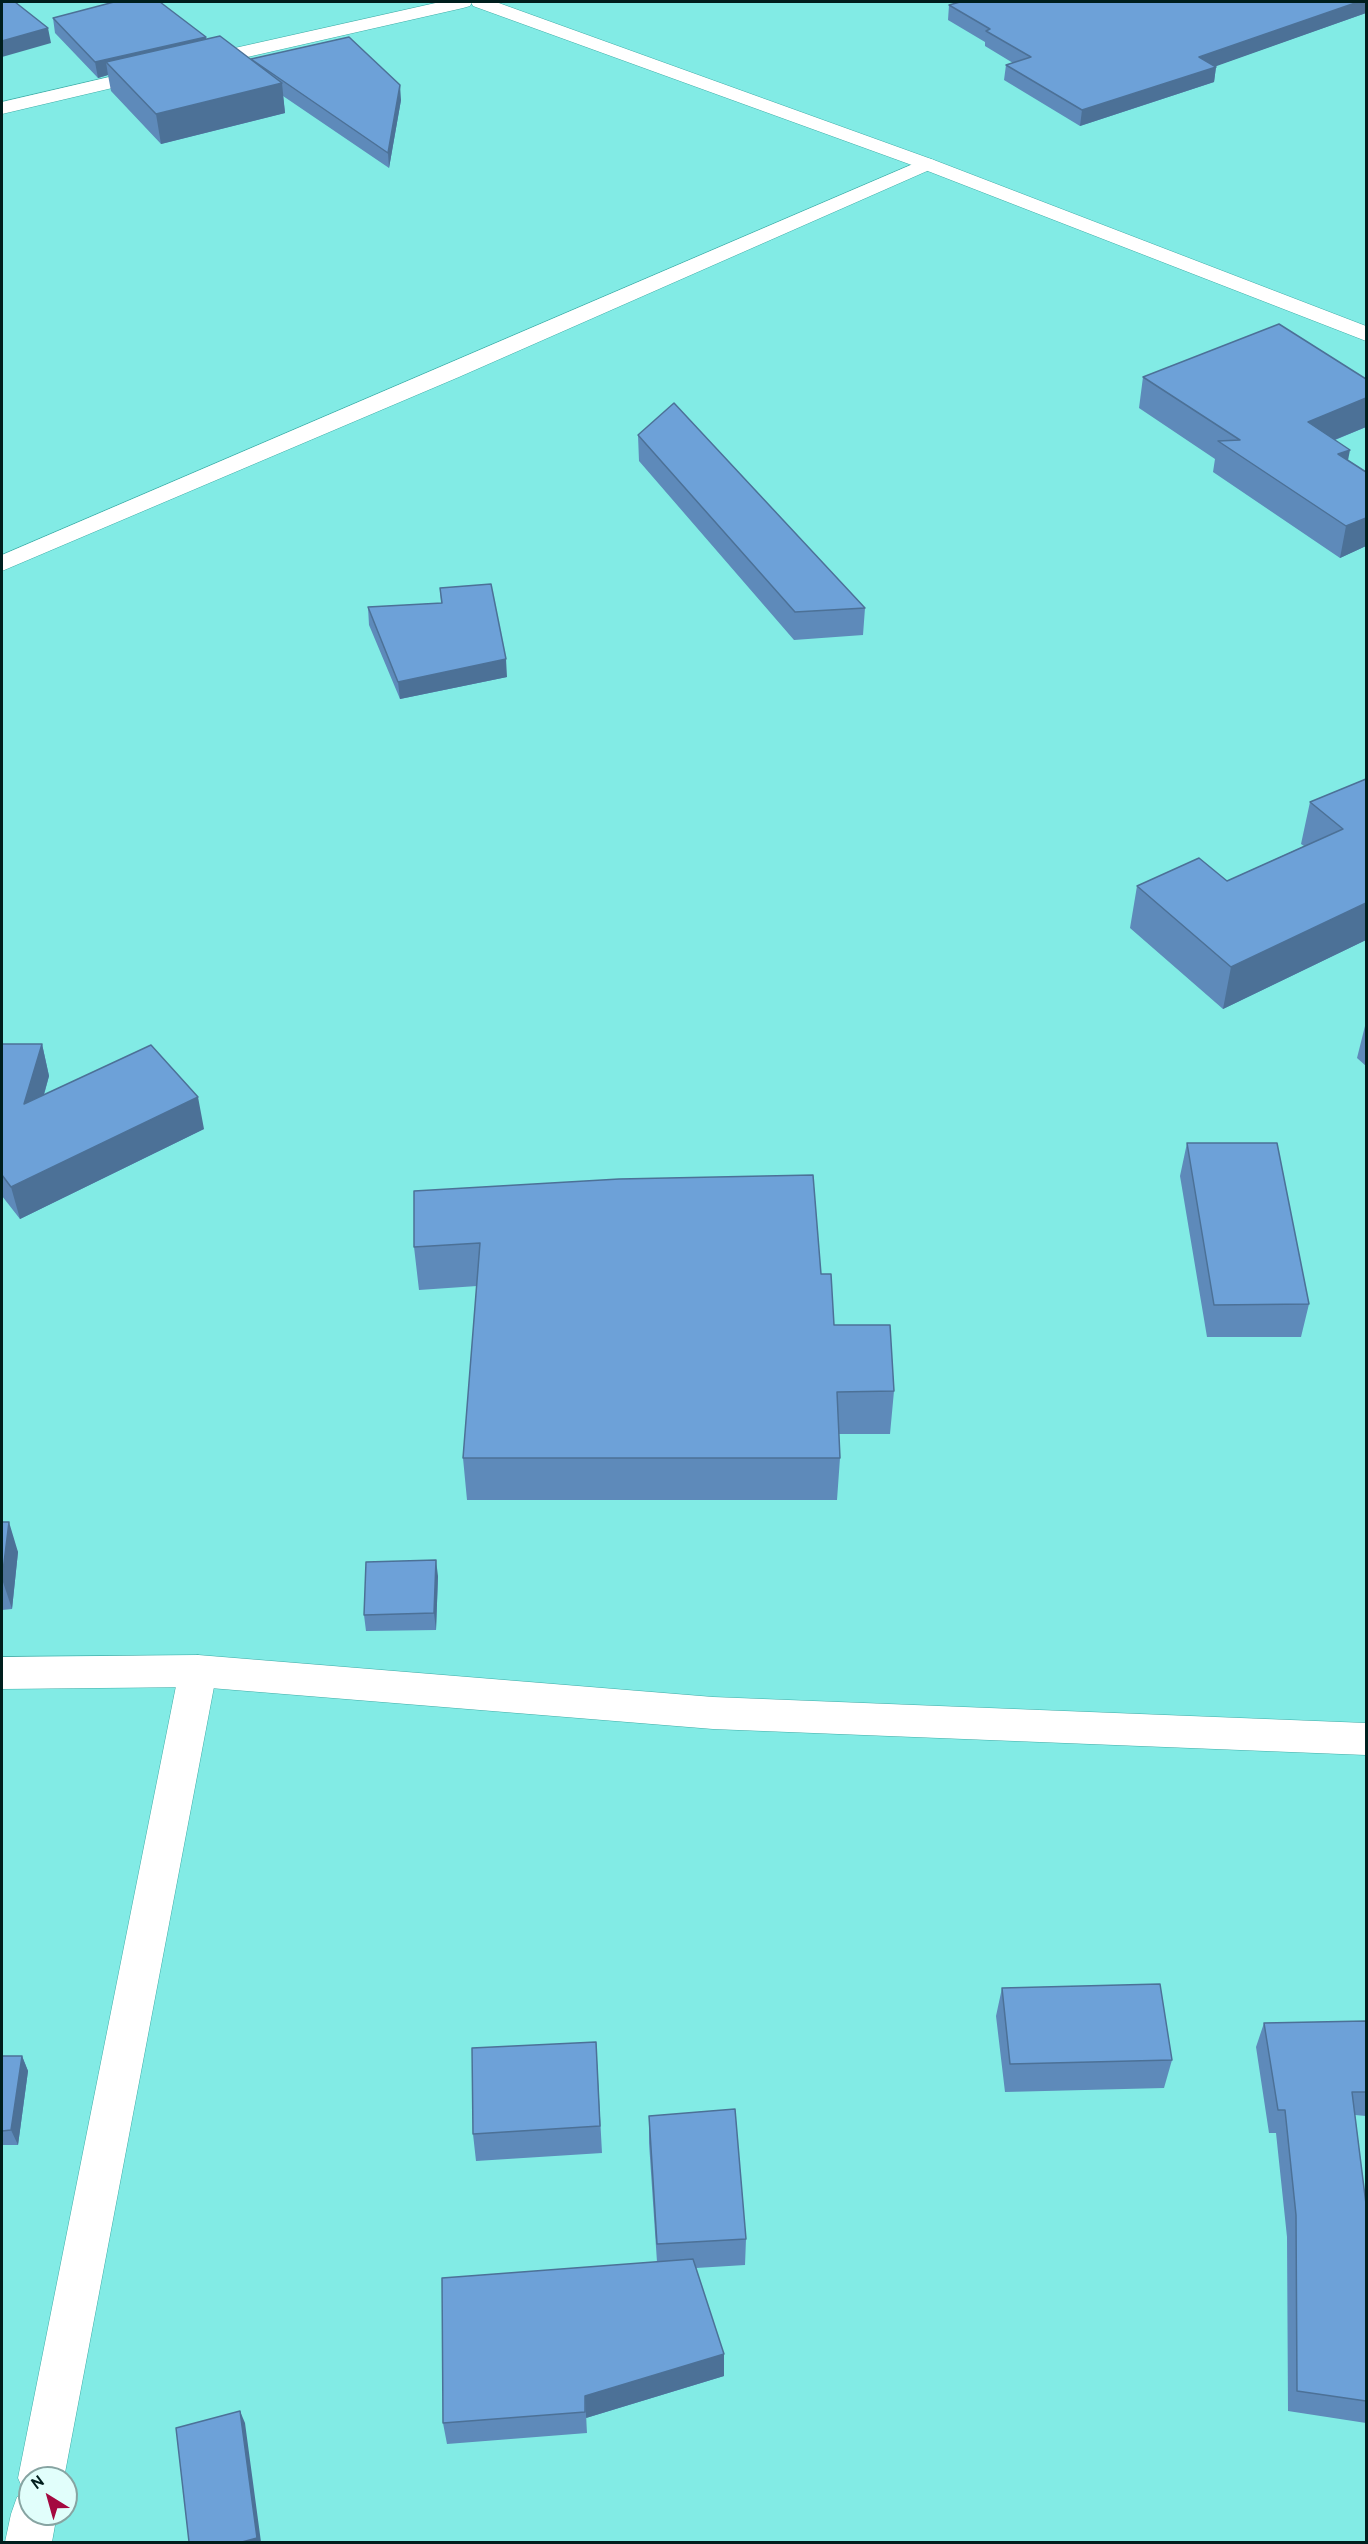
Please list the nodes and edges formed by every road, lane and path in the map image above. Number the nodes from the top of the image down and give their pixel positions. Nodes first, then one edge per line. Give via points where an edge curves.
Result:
1 (463, 2) edge
2 (480, 2) edge
3 (2, 108) edge
4 (927, 164) junction
5 (1366, 334) edge
6 (2, 564) edge
7 (198, 1671) junction
8 (2, 1673) edge
9 (1366, 1738) edge
10 (43, 2466) edge
11 (31, 2526) edge
12 (28, 2542) edge

1 - 3 street
2 - 4 street
4 - 5 street
4 - 6 street
7 - 8 street
7 - 9 street via 713,1713
7 - 10 street
11 - 12 street

